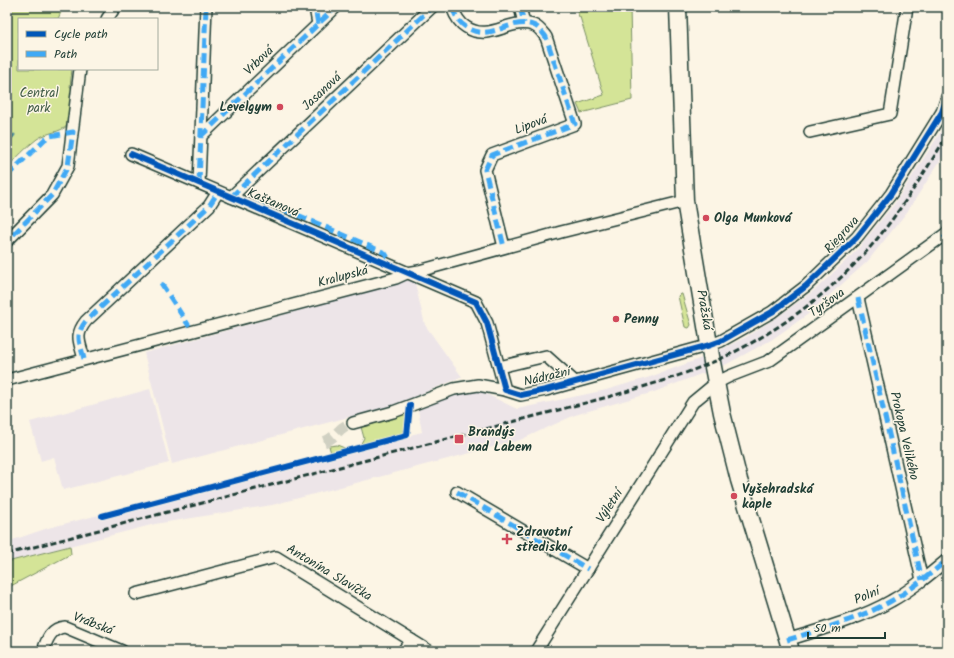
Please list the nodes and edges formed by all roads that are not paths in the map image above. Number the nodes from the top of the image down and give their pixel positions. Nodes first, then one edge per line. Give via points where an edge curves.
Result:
1 (115, 7) edge
2 (206, 7) edge
3 (322, 7) edge
4 (336, 7) edge
5 (432, 7) edge
6 (452, 7) edge
7 (520, 7) edge
8 (678, 7) edge
9 (907, 7) edge
10 (108, 18) edge
11 (524, 23) junction
12 (318, 24) junction
13 (80, 70) edge
14 (947, 97) edge
15 (810, 132) dead end
16 (201, 136) junction
17 (131, 154) dead end
18 (199, 183) junction
19 (218, 192) junction
20 (231, 197) junction
21 (685, 201) junction
22 (946, 236) edge
23 (7, 241) edge
24 (504, 247) junction
25 (407, 273) junction
26 (858, 298) junction
27 (710, 345) junction
28 (84, 359) junction
29 (499, 367) junction
30 (7, 380) edge
31 (575, 382) junction
32 (716, 383) junction
33 (505, 390) junction
34 (354, 423) tunnel mouth
35 (457, 492) dead end
36 (947, 560) edge
37 (588, 569) junction
38 (922, 580) junction
39 (136, 594) dead end
40 (411, 640) junction
41 (789, 646) edge
42 (43, 651) edge
43 (122, 651) edge
44 (403, 651) edge
45 (429, 651) edge
46 (536, 651) edge

1 - 10 street
2 - 16 street
3 - 12 street via 316,13
4 - 12 street, Vrbová
5 - 20 street, Jasanová
6 - 11 street via 460,23 472,32 483,34
7 - 11 street
8 - 21 main road, Pražská
9 - 15 street via 890,114
11 - 24 street, Lipová via 533,24 546,37 575,124 492,155 485,170
12 - 16 street, Vrbová
13 - 23 street via 68,166 52,194
14 - 27 street, Riegrova via 942,112 906,172 853,242 789,300 727,338
16 - 18 street
17 - 18 street, Kaštanová
18 - 19 street, Kaštanová
19 - 20 street, Kaštanová
19 - 28 street via 209,206 86,321 79,330 78,339
20 - 25 street, Kaštanová
21 - 24 street, Kralupská
21 - 27 main road, Pražská
22 - 26 street, Tyršova
24 - 25 street, Kralupská
25 - 28 street, Kralupská
25 - 29 street via 476,302 487,323
26 - 32 street, Tyršova via 769,361
26 - 38 street, Prokopa Velikého
27 - 31 street, Nádražní
27 - 32 main road, Pražská
28 - 30 street, Kralupská
29 - 31 street via 546,356
29 - 33 street
31 - 33 street, Nádražní via 521,395
32 - 37 street, Výletní via 693,402
32 - 41 main road, Pražská via 739,480
33 - 34 street, Nádražní via 478,385 454,388 393,412
35 - 37 street
36 - 38 street, Polní
37 - 46 street, Výletní
38 - 41 street, Polní via 890,602
39 - 40 street, Antonína Slavíčka via 276,557
40 - 44 street
40 - 45 street, Antonína Slavíčka
42 - 43 street, Vrábská via 51,633 65,627

